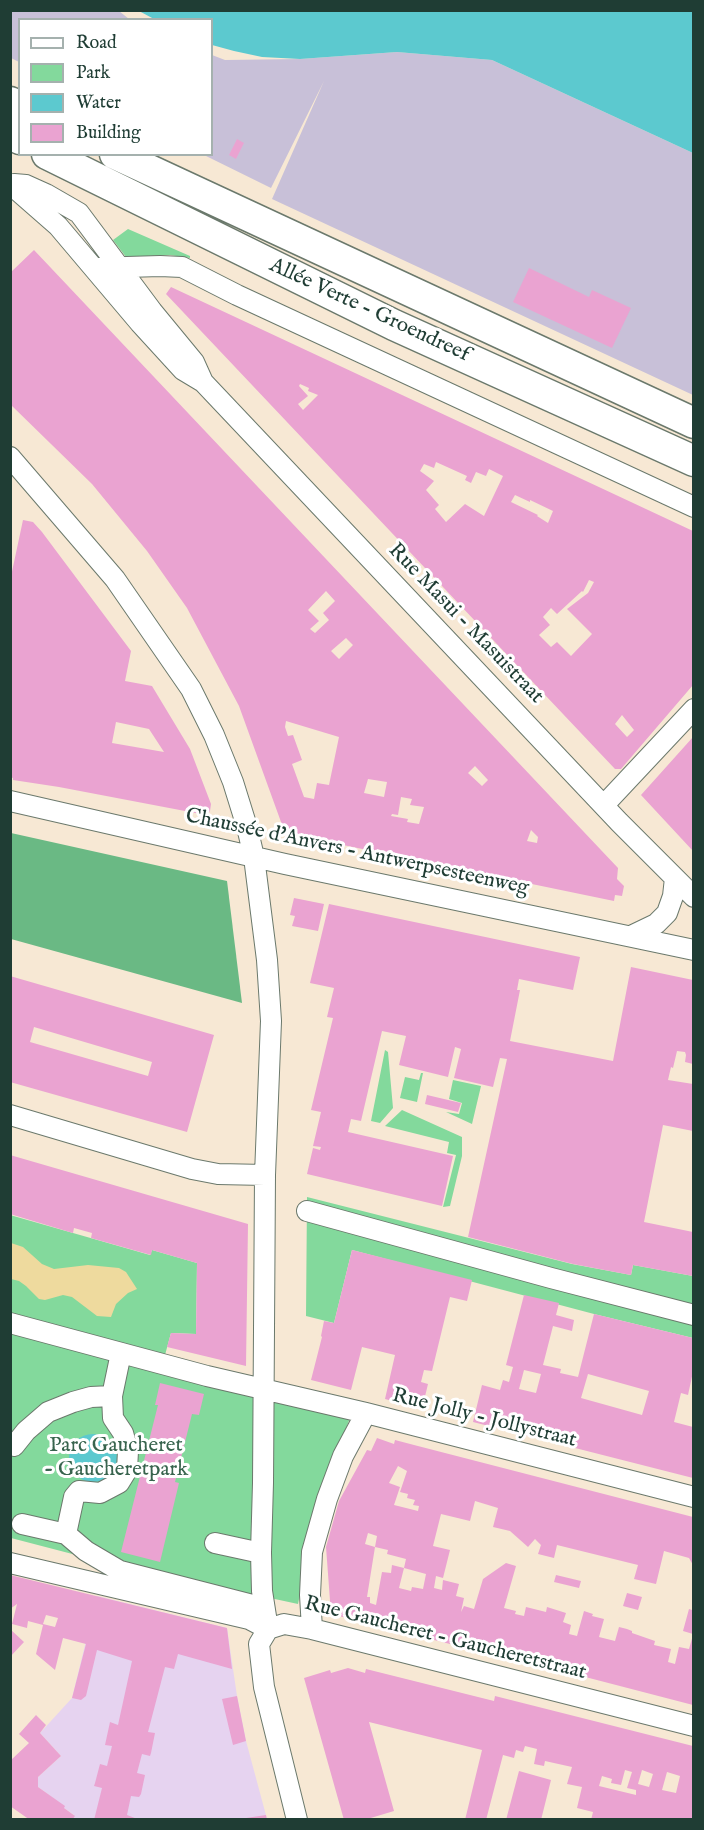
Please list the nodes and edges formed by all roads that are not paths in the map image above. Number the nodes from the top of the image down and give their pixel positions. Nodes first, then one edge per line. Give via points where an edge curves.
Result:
1 (51, 156) edge
2 (119, 156) edge
3 (120, 267) junction
4 (94, 268) junction
5 (203, 382) junction
6 (693, 423) edge
7 (10, 457) edge
8 (693, 460) edge
9 (693, 507) edge
10 (693, 709) edge
11 (10, 801) edge
12 (604, 806) junction
13 (254, 857) junction
14 (675, 878) junction
15 (693, 897) edge
16 (631, 936) junction
17 (693, 950) edge
18 (10, 1115) edge
19 (265, 1175) junction
20 (307, 1211) dead end
21 (693, 1315) edge
22 (10, 1323) edge
23 (120, 1353) junction
24 (263, 1390) junction
25 (112, 1396) junction
26 (366, 1413) junction
27 (14, 1446) dead end
28 (693, 1497) edge
29 (22, 1524) dead end
30 (66, 1534) junction
31 (215, 1543) dead end
32 (261, 1553) junction
33 (10, 1563) edge
34 (264, 1608) junction
35 (268, 1629) junction
36 (312, 1629) junction
37 (693, 1726) edge
38 (297, 1820) edge

1 - 8 main road, Allée Verte - Groendreef via 394,325
2 - 6 main road, Allée Verte - Groendreef
3 - 4 street, Allée Verte - Groendreef
3 - 4 street via 79,213 26,185 10,184 58,226
3 - 5 street, Rue Masui - Masuistraat via 194,362
3 - 9 street, Allée Verte - Groendreef via 182,267
4 - 5 street, Rue Masui - Masuistraat via 183,370
5 - 12 street, Rue Masui - Masuistraat
7 - 13 street via 115,579 191,689 233,782
10 - 12 street
11 - 13 street, Chaussée d'Anvers - Antwerpsesteenweg
12 - 14 street, Rue Masui - Masuistraat
13 - 16 street, Chaussée d'Anvers - Antwerpsesteenweg
13 - 19 street via 271,1020
14 - 15 street, Rue Masui - Masuistraat
14 - 16 street via 667,913 656,924
16 - 17 street, Chaussée d'Anvers - Antwerpsesteenweg
18 - 19 street via 192,1169
19 - 24 street
20 - 21 street
22 - 23 street, Rue Jolly - Jollystraat
23 - 24 street, Rue Jolly - Jollystraat
23 - 25 street
24 - 26 street, Rue Jolly - Jollystraat
24 - 32 street
25 - 27 street via 91,1397 48,1412
25 - 30 street via 113,1418 128,1451 127,1470 119,1483 100,1493 79,1491 74,1497
26 - 28 street, Rue Jolly - Jollystraat
26 - 36 street via 343,1456 312,1551
29 - 30 street
30 - 34 street via 86,1551 120,1570
31 - 32 street
32 - 34 street
33 - 35 street, Rue Gaucheret - Gaucheretstraat via 249,1619
34 - 35 street
35 - 36 street, Rue Gaucheret - Gaucheretstraat via 284,1624
35 - 38 street via 259,1644 260,1665
36 - 37 street, Rue Gaucheret - Gaucheretstraat

